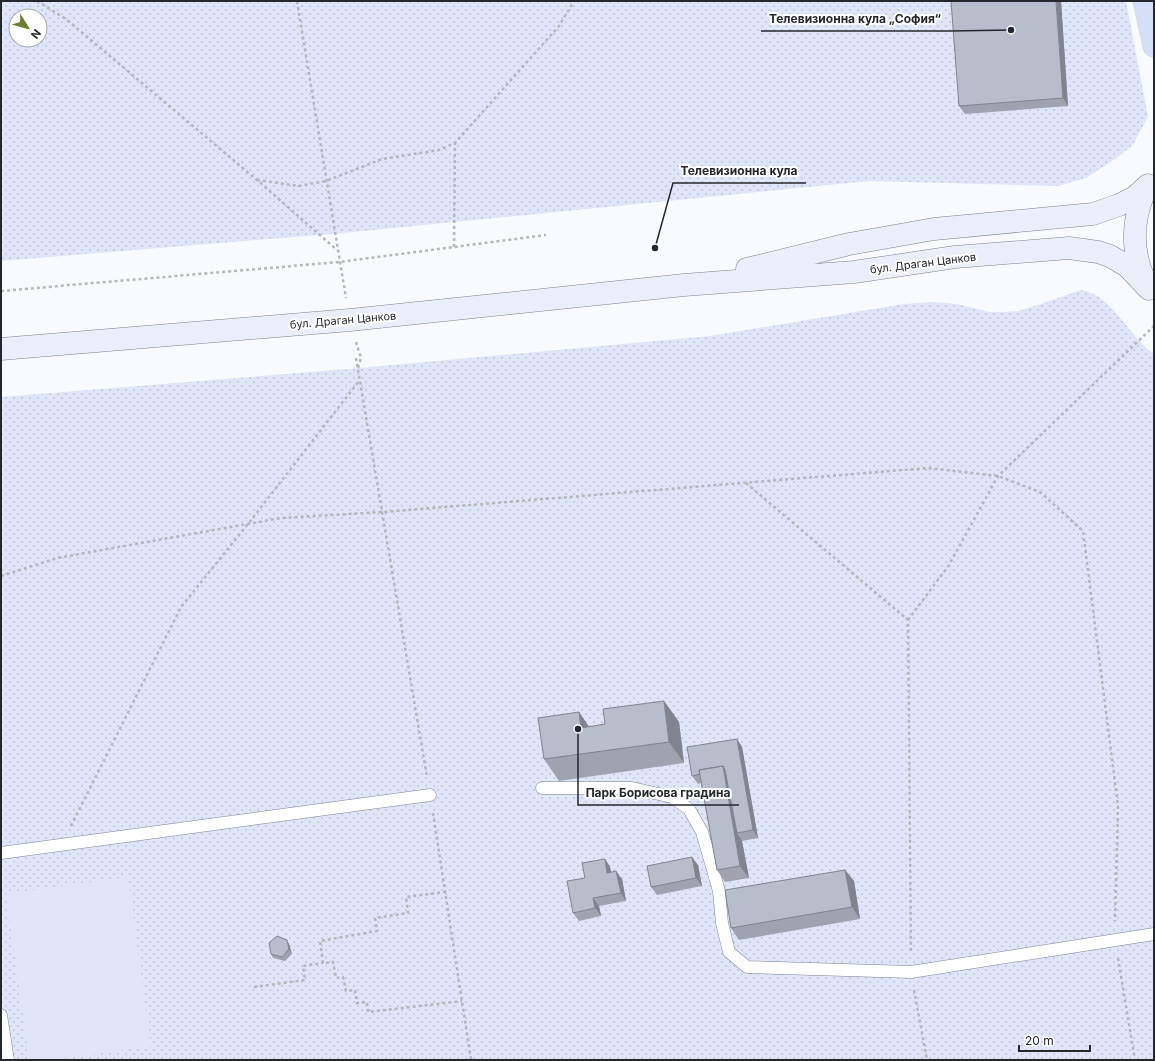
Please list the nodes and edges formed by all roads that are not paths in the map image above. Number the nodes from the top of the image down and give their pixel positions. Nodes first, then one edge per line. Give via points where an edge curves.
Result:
1 (1144, 1) edge
2 (1154, 46) edge
3 (1151, 180) edge
4 (684, 285) junction
5 (1152, 293) edge
6 (1, 349) edge
7 (542, 788) edge
8 (430, 795) road end
9 (1, 853) edge
10 (1154, 934) edge
11 (1, 1015) edge
12 (8, 1060) edge

1 - 2 main road
3 - 4 main road, бул. Драган Цанков via 1135,197 1093,214 934,230 850,244
3 - 5 main road via 1136,216 1134,240 1137,260
4 - 5 main road, бул. Драган Цанков via 854,272 955,257 1068,248 1110,256 1127,266
4 - 6 main road, бул. Драган Цанков via 350,320
7 - 10 lane via 632,788 672,797 689,809 702,832 719,891 722,923 729,952 747,967 911,972
8 - 9 lane
11 - 12 lane

